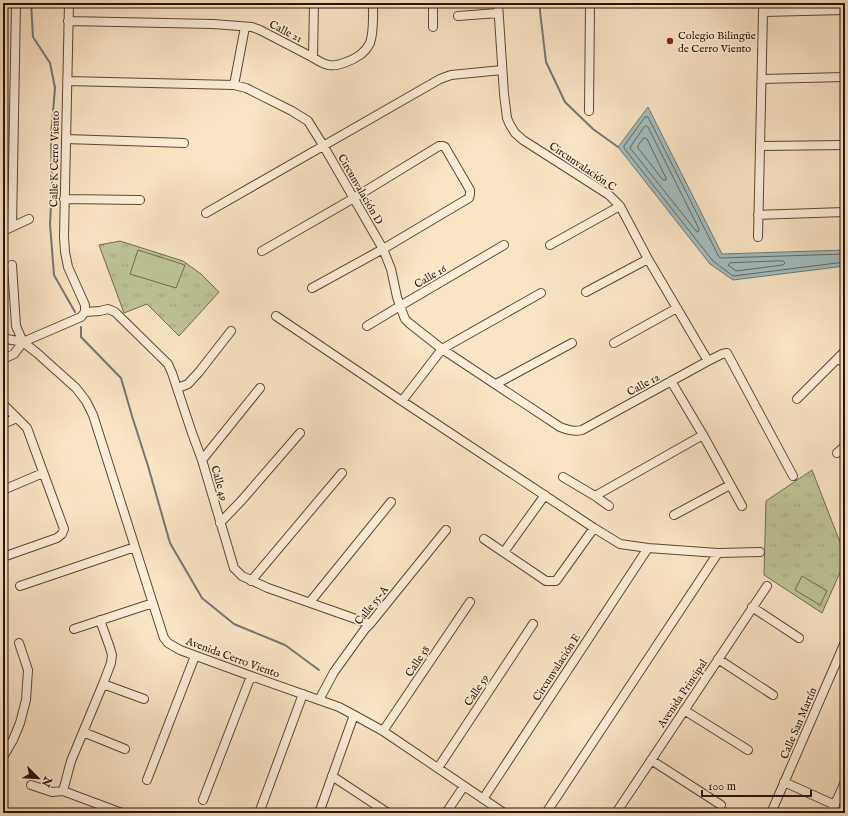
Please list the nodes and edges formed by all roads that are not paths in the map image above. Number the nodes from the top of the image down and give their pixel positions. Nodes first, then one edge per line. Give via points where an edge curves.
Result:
1 (16, 3) edge
2 (69, 3) edge
3 (314, 3) edge
4 (373, 3) edge
5 (433, 3) edge
6 (498, 3) edge
7 (590, 3) edge
8 (764, 3) edge
9 (845, 10) edge
10 (498, 12) junction
11 (763, 12) junction
12 (458, 16) dead end
13 (68, 20) junction
14 (245, 27) junction
15 (433, 27) dead end
16 (313, 57) junction
17 (502, 70) junction
18 (845, 77) edge
19 (762, 79) junction
20 (67, 81) junction
21 (234, 85) junction
22 (589, 111) dead end
23 (66, 139) junction
24 (184, 142) dead end
25 (323, 145) junction
26 (845, 145) edge
27 (760, 146) junction
28 (354, 198) junction
29 (64, 199) junction
30 (140, 200) dead end
31 (620, 206) junction
32 (845, 212) edge
33 (206, 213) dead end
34 (758, 215) junction
35 (29, 220) dead end
36 (12, 227) junction
37 (3, 231) edge
38 (758, 237) dead end
39 (504, 245) dead end
40 (550, 245) dead end
41 (383, 249) junction
42 (262, 251) dead end
43 (648, 259) junction
44 (12, 265) dead end
45 (312, 288) dead end
46 (586, 292) dead end
47 (541, 293) dead end
48 (400, 306) junction
49 (677, 308) junction
50 (85, 312) junction
51 (276, 316) dead end
52 (367, 326) dead end
53 (230, 331) dead end
54 (3, 341) edge
55 (22, 342) junction
56 (572, 343) dead end
57 (614, 343) dead end
58 (442, 349) junction
59 (845, 351) edge
60 (838, 358) junction
61 (3, 359) edge
62 (708, 361) junction
63 (845, 364) edge
64 (671, 381) junction
65 (496, 384) junction
66 (178, 388) junction
67 (260, 388) dead end
68 (797, 399) dead end
69 (402, 401) junction
70 (3, 404) edge
71 (17, 418) junction
72 (3, 424) edge
73 (569, 431) joint
74 (300, 433) dead end
75 (703, 434) junction
76 (845, 446) edge
77 (837, 453) dead end
78 (202, 460) junction
79 (43, 473) junction
80 (342, 473) dead end
81 (793, 476) dead end
82 (563, 477) dead end
83 (730, 484) junction
84 (3, 490) edge
85 (545, 495) junction
86 (595, 496) junction
87 (392, 502) dead end
88 (608, 506) dead end
89 (742, 506) dead end
90 (674, 515) dead end
91 (220, 523) junction
92 (594, 528) junction
93 (446, 530) dead end
94 (484, 539) dead end
95 (135, 547) junction
96 (648, 548) junction
97 (504, 552) junction
98 (760, 552) dead end
99 (718, 553) junction
100 (3, 557) edge
101 (251, 581) junction
102 (20, 586) dead end
103 (767, 586) dead end
104 (310, 602) junction
105 (470, 602) dead end
106 (153, 603) junction
107 (752, 607) junction
108 (100, 620) junction
109 (370, 624) junction
110 (533, 624) dead end
111 (74, 629) dead end
112 (799, 638) dead end
113 (845, 642) edge
114 (19, 643) dead end
115 (195, 656) junction
116 (718, 659) junction
117 (251, 676) junction
118 (104, 684) junction
119 (303, 694) junction
120 (774, 695) dead end
121 (144, 699) dead end
122 (319, 700) junction
123 (684, 710) junction
124 (354, 715) junction
125 (83, 732) junction
126 (382, 732) junction
127 (125, 749) dead end
128 (748, 750) dead end
129 (3, 757) edge
130 (651, 760) junction
131 (438, 768) junction
132 (332, 776) junction
133 (147, 780) dead end
134 (784, 782) junction
135 (845, 782) edge
136 (31, 785) dead end
137 (464, 786) junction
138 (63, 791) junction
139 (483, 799) junction
140 (203, 800) dead end
141 (721, 805) dead end
142 (835, 805) junction
143 (619, 812) edge
144 (122, 813) edge
145 (259, 813) edge
146 (319, 813) edge
147 (388, 813) edge
148 (446, 813) edge
149 (504, 813) edge
150 (546, 813) edge
151 (771, 813) edge
152 (831, 813) edge

1 - 36 street
2 - 13 street, Calle K Cerro Viento
3 - 16 street
4 - 16 street, Calle 21 via 372,36 361,55 336,66 322,63
5 - 15 street
6 - 10 street, Circunvalación C
7 - 22 street
8 - 11 street
9 - 11 street
10 - 12 street
10 - 17 street, Circunvalación C
11 - 19 street
13 - 14 street, Calle 21
13 - 20 street, Calle K Cerro Viento
14 - 16 street, Calle 21 via 260,30
14 - 21 street
17 - 25 street via 451,75 440,79
17 - 31 street, Circunvalación C via 507,118 515,133 609,195
18 - 19 street
19 - 27 street
20 - 21 street, Circunvalación D
20 - 23 street, Calle K Cerro Viento
21 - 25 street, Circunvalación D via 246,88 308,121
23 - 24 street
23 - 29 street, Calle K Cerro Viento
25 - 28 street, Circunvalación D
25 - 33 street
26 - 27 street
27 - 34 street
28 - 41 street, Circunvalación D
28 - 41 street via 439,146 446,147 470,190 469,198
28 - 42 street
29 - 30 street
29 - 50 street, Calle K Cerro Viento via 65,252
31 - 40 street
31 - 43 street, Circunvalación C
32 - 34 street
34 - 38 street
35 - 36 street
36 - 37 street
39 - 48 street, Calle 16
41 - 45 street
41 - 48 street, Circunvalación D
43 - 46 street
43 - 49 street, Circunvalación C
44 - 55 street via 16,326
47 - 58 street
48 - 52 street, Calle 16
48 - 58 street, Circunvalación D via 405,319
49 - 57 street
49 - 62 street, Circunvalación C
50 - 55 street via 81,318
50 - 66 street, Calle 49 via 108,309 115,312 168,364
51 - 69 street
53 - 66 street via 199,372 188,384
54 - 55 street via 7,339
55 - 61 street via 14,354
55 - 95 street, Avenida Cerro Viento via 76,388 86,401 93,415
56 - 65 street
58 - 65 street, Circunvalación D
58 - 69 street
59 - 60 street
60 - 63 street
60 - 68 street
62 - 64 street, Calle 12
62 - 81 street, Calle 12 via 727,353
64 - 73 street, Calle 12 via 582,430
64 - 75 street
65 - 73 street, Circunvalación D
66 - 78 street, Calle 49
67 - 78 street
69 - 85 street
70 - 71 street
71 - 72 street
71 - 79 street via 27,428
74 - 91 street
75 - 83 street
75 - 86 street
76 - 77 street
78 - 91 street, Calle 49
79 - 84 street
79 - 100 street via 64,529 62,534
80 - 101 street
82 - 86 street
83 - 89 street
83 - 90 street
85 - 92 street
85 - 97 street
86 - 88 street
87 - 104 street
91 - 101 street, Calle 49 via 234,568
92 - 96 street via 620,544
92 - 97 street via 556,581 546,581
93 - 109 street, Calle 55-A
94 - 97 street
95 - 102 street
95 - 106 street, Avenida Cerro Viento
96 - 99 street
96 - 139 street, Circunvalación E
98 - 99 street
99 - 150 street
101 - 104 street, Calle 49
103 - 107 street, Avenida Principal
104 - 109 street, Calle 49
105 - 126 street, Calle 58
106 - 108 street
106 - 115 street, Avenida Cerro Viento via 164,638 180,650
107 - 112 street
107 - 116 street, Avenida Principal
108 - 111 street
108 - 118 street via 112,655
109 - 122 street, Calle 55-A via 334,672
110 - 131 street, Calle 59
113 - 134 street, Calle San Martín
114 - 129 street via 28,670 26,700 20,723
115 - 117 street, Avenida Cerro Viento
115 - 133 street
116 - 120 street
116 - 123 street, Avenida Principal
117 - 119 street, Avenida Cerro Viento
117 - 140 street
118 - 121 street
118 - 125 street
119 - 122 street, Avenida Cerro Viento
119 - 145 street
122 - 124 street, Avenida Cerro Viento
123 - 128 street
123 - 130 street, Avenida Principal
124 - 126 street, Avenida Cerro Viento
124 - 132 street
125 - 127 street
125 - 138 street via 71,761
126 - 131 street, Avenida Cerro Viento
130 - 141 street
130 - 143 street, Avenida Principal
131 - 137 street, Avenida Cerro Viento
132 - 146 street
132 - 147 street
134 - 142 street
134 - 151 street, Calle San Martín
135 - 142 street
136 - 138 street via 52,792
137 - 139 street, Avenida Cerro Viento
137 - 148 street
138 - 144 street
139 - 149 street, Avenida Cerro Viento
142 - 152 street

